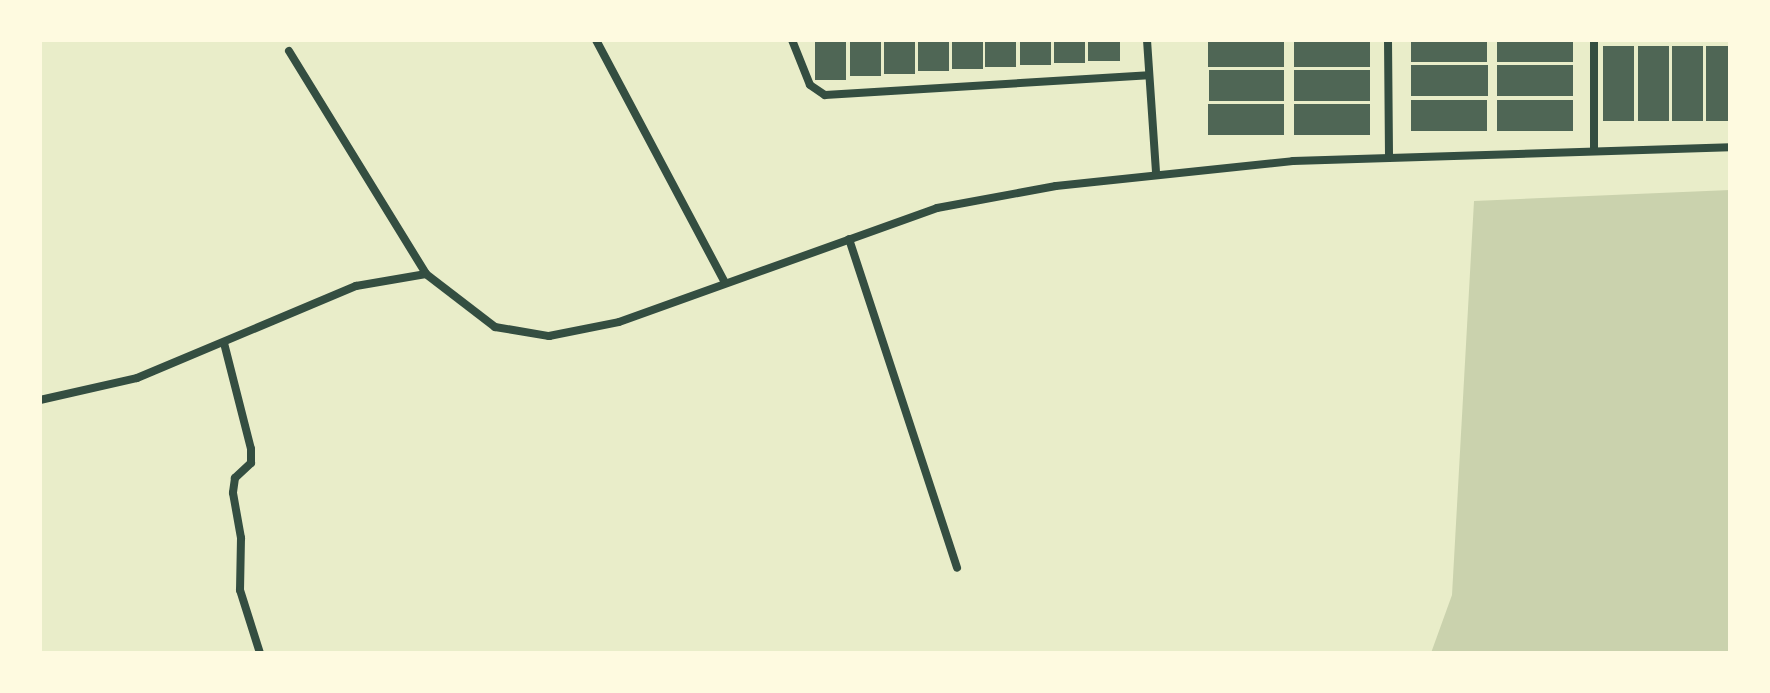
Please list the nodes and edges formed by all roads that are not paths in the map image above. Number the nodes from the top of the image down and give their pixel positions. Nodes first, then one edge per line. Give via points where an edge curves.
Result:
1 (596, 40) edge
2 (792, 40) edge
3 (1147, 40) edge
4 (1388, 40) edge
5 (1594, 40) edge
6 (289, 51) dead end
7 (1148, 75) junction
8 (1730, 147) edge
9 (1594, 151) junction
10 (1389, 156) junction
11 (1156, 173) junction
12 (849, 239) junction
13 (426, 274) junction
14 (725, 283) junction
15 (224, 343) junction
16 (40, 400) edge
17 (957, 568) dead end
18 (260, 653) edge

1 - 14 street
2 - 7 street via 810,85 825,95
3 - 7 street
4 - 10 street
5 - 9 street
6 - 13 street
7 - 11 street
8 - 9 street
9 - 10 street
10 - 11 street
11 - 12 street via 937,208
12 - 14 street
12 - 17 street
13 - 14 street via 495,327 549,336 619,322
13 - 15 street via 356,286
15 - 16 street via 137,378
15 - 18 street via 251,449 251,463 235,478 233,493 241,538 240,590

